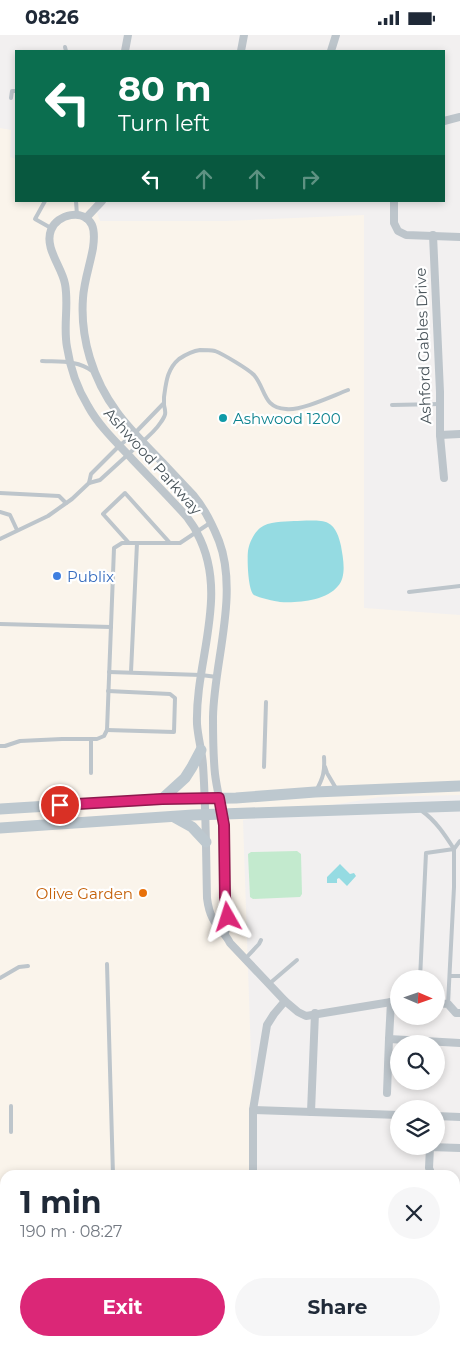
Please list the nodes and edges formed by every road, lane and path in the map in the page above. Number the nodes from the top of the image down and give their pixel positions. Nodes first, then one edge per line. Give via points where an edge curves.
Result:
1 (128, 35) edge
2 (244, 35) edge
3 (336, 35) edge
4 (125, 50) edge
5 (241, 50) edge
6 (331, 50) edge
7 (15, 91) edge
8 (11, 98) dead end
9 (460, 117) edge
10 (445, 121) edge
11 (44, 202) edge
12 (76, 202) edge
13 (101, 202) edge
14 (394, 202) edge
15 (77, 215) junction
16 (86, 218) junction
17 (51, 228) junction
18 (433, 235) junction
19 (460, 237) edge
20 (42, 361) dead end
21 (71, 363) junction
22 (96, 374) junction
23 (348, 390) dead end
24 (164, 404) junction
25 (440, 404) junction
26 (392, 405) dead end
27 (136, 433) junction
28 (460, 434) edge
29 (440, 435) junction
30 (143, 441) junction
31 (119, 446) junction
32 (128, 455) junction
33 (444, 478) dead end
34 (89, 483) junction
35 (0, 493) edge
36 (66, 503) junction
37 (0, 512) edge
38 (210, 523) junction
39 (17, 530) junction
40 (197, 532) junction
41 (0, 539) edge
42 (129, 543) junction
43 (137, 543) junction
44 (170, 543) junction
45 (460, 586) edge
46 (409, 592) dead end
47 (0, 624) edge
48 (110, 627) junction
49 (109, 672) junction
50 (131, 673) junction
51 (201, 675) junction
52 (217, 677) junction
53 (108, 691) junction
54 (119, 692) junction
55 (130, 692) junction
56 (144, 693) junction
57 (159, 693) junction
58 (118, 697) dead end
59 (130, 698) dead end
60 (143, 699) dead end
61 (158, 699) dead end
62 (266, 702) dead end
63 (107, 730) junction
64 (91, 739) junction
65 (0, 746) edge
66 (201, 750) junction
67 (324, 757) dead end
68 (324, 764) junction
69 (264, 767) dead end
70 (91, 773) dead end
71 (460, 785) edge
72 (338, 791) junction
73 (315, 792) junction
74 (204, 798) junction
75 (219, 798) junction
76 (162, 799) junction
77 (460, 806) edge
78 (414, 807) junction
79 (0, 809) edge
80 (205, 814) junction
81 (222, 814) junction
82 (172, 816) junction
83 (0, 827) edge
84 (460, 841) edge
85 (206, 842) junction
86 (454, 849) junction
87 (460, 849) edge
88 (454, 887) junction
89 (460, 887) edge
90 (225, 933) junction
91 (261, 940) dead end
92 (245, 959) junction
93 (297, 960) dead end
94 (107, 964) dead end
95 (28, 966) dead end
96 (420, 970) edge
97 (450, 976) junction
98 (460, 976) edge
99 (0, 978) edge
100 (269, 984) junction
101 (285, 1001) junction
102 (390, 1003) edge
103 (445, 1004) edge
104 (448, 1005) junction
105 (315, 1013) junction
106 (460, 1013) edge
107 (391, 1025) edge
108 (389, 1039) junction
109 (460, 1043) edge
110 (387, 1093) dead end
111 (11, 1105) dead end
112 (253, 1110) junction
113 (311, 1112) junction
114 (390, 1115) edge
115 (445, 1116) edge
116 (460, 1117) edge
117 (11, 1132) dead end
118 (445, 1148) edge
119 (460, 1148) edge
120 (430, 1155) edge
121 (113, 1170) edge
122 (253, 1170) edge
123 (430, 1170) edge

1 - 4 street
2 - 5 street
3 - 6 street
7 - 8 lane via 12,91
9 - 10 street
11 - 17 lane via 35,219
12 - 15 lane
13 - 16 street
14 - 18 street via 394,223 398,231 406,235
15 - 16 street
15 - 17 street via 68,215
16 - 22 street, Ashwood Parkway via 94,233 83,299 84,322 86,344
17 - 21 street, Ashwood Parkway via 50,246 66,287 65,332
18 - 19 street
18 - 25 street, Ashford Gables Drive
20 - 21 lane
21 - 22 lane via 82,365
21 - 31 street, Ashwood Parkway via 86,403
22 - 27 street, Ashwood Parkway via 105,394
23 - 24 lane via 297,408 279,408 267,400 250,373 222,354 202,350 185,355 170,370
24 - 27 lane
24 - 30 lane via 164,417
25 - 26 lane
25 - 29 street, Ashford Gables Drive
27 - 30 street, Ashwood Parkway
27 - 31 lane
28 - 29 street, Ashford Gables Drive
29 - 33 street
30 - 32 lane
30 - 38 street, Ashwood Parkway via 195,497
31 - 32 street, Ashwood Parkway
31 - 34 lane via 91,474
32 - 34 lane via 100,480
32 - 40 street, Ashwood Parkway via 187,517
34 - 36 lane
35 - 36 lane via 59,495
36 - 39 lane via 48,516
37 - 39 lane via 10,515
38 - 40 lane
38 - 52 street, Ashwood Parkway via 220,543 228,582
39 - 41 lane
40 - 44 lane via 180,543
40 - 51 street, Ashwood Parkway via 211,573 212,590
42 - 43 lane
42 - 44 lane via 103,514 124,493
42 - 48 lane via 114,548
43 - 44 lane
43 - 50 lane
45 - 46 lane
47 - 48 lane
48 - 49 lane
49 - 50 lane
49 - 53 lane
50 - 51 lane
51 - 52 lane
51 - 66 street, Ashwood Parkway via 197,725
52 - 75 street, Ashwood Parkway via 213,737
53 - 54 lane
53 - 63 lane
54 - 55 lane
54 - 58 lane
55 - 56 lane
55 - 59 lane
56 - 57 lane
56 - 60 lane
57 - 61 lane
57 - 63 lane via 175,698 174,732 142,728
62 - 69 lane
63 - 64 lane via 104,736
64 - 65 lane via 20,741
64 - 70 lane
66 - 74 street, Ashwood Parkway
66 - 76 main road via 185,778
67 - 68 lane
68 - 72 lane
68 - 73 lane via 323,779
71 - 72 main road
72 - 73 main road
73 - 75 main road
74 - 75 main road
74 - 76 main road
74 - 80 street, Ashwood Parkway
75 - 81 street, Ashwood Parkway
76 - 79 main road
77 - 78 main road
78 - 81 main road
78 - 86 lane via 435,822
80 - 81 main road
80 - 82 main road
80 - 85 street, Ashwood Parkway
81 - 90 street, Ashwood Parkway via 228,917
82 - 83 main road
82 - 85 main road via 192,827
84 - 86 lane
85 - 90 street, Ashwood Parkway via 209,909
86 - 87 lane
86 - 88 lane
86 - 96 lane via 426,853
88 - 89 lane
88 - 97 lane
90 - 92 street, Ashwood Parkway
91 - 92 lane
92 - 100 street, Ashwood Parkway
93 - 100 lane
94 - 121 lane
95 - 99 lane
97 - 98 lane
97 - 104 lane
100 - 101 street, Ashwood Parkway
101 - 105 street, Ashwood Parkway via 306,1016
101 - 112 street via 267,1025
102 - 105 street
103 - 104 street
104 - 106 street
105 - 113 street
107 - 108 street
108 - 109 street
108 - 110 street
111 - 117 lane
112 - 113 street
112 - 122 street
113 - 114 street
115 - 116 street
118 - 119 street
120 - 123 street

